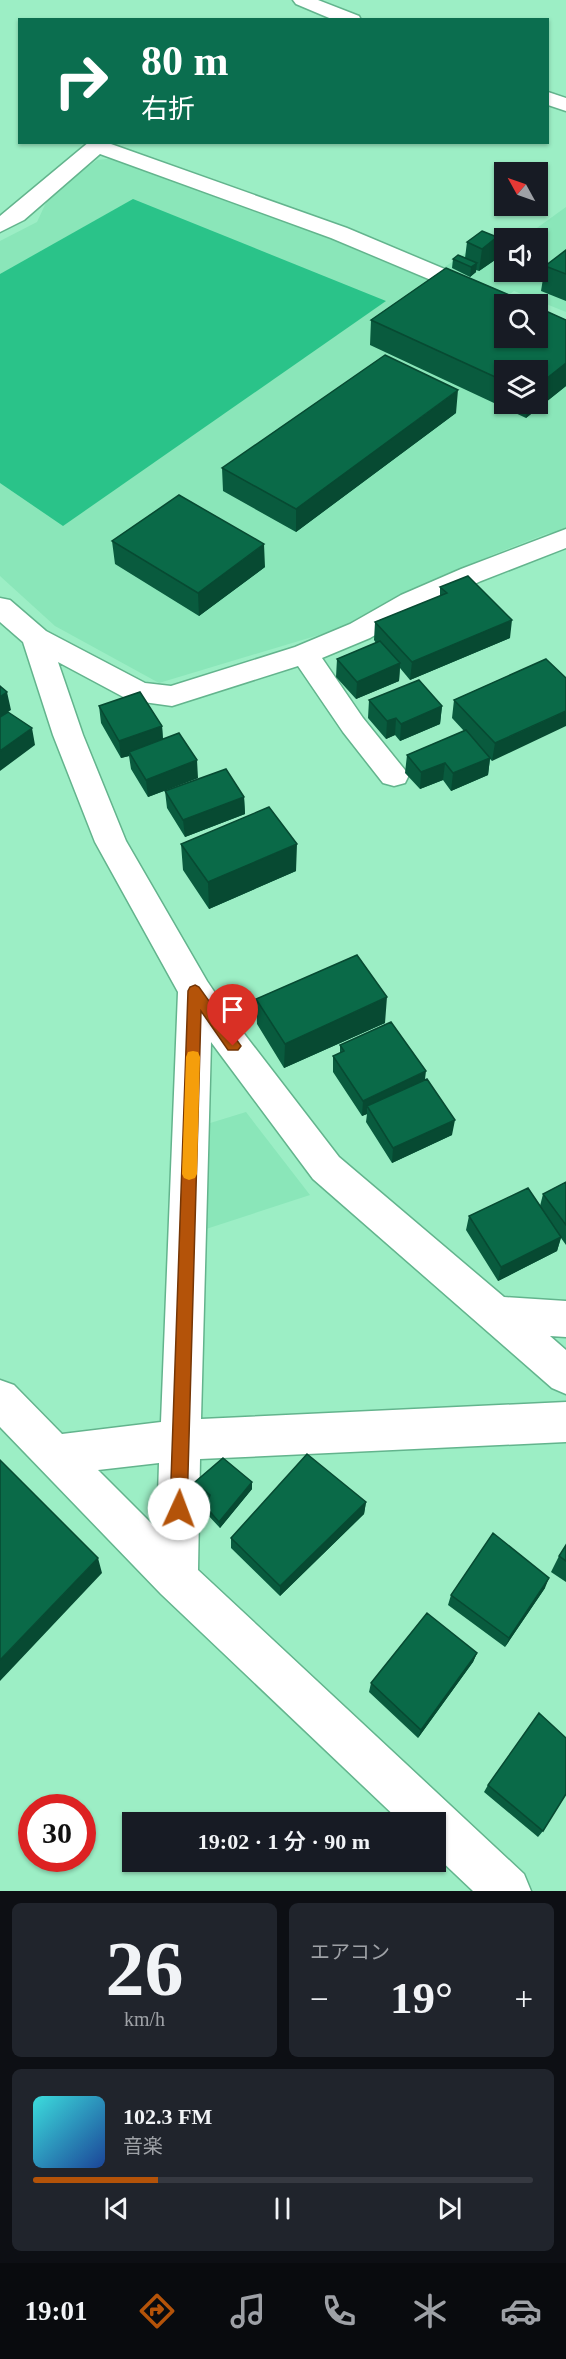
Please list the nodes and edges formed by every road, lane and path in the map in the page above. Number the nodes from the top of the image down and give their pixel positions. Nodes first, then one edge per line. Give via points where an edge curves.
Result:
1 (302, 5) edge
2 (345, 18) edge
3 (549, 98) edge
4 (566, 105) edge
5 (99, 144) edge
6 (0, 225) edge
7 (494, 298) edge
8 (566, 538) edge
9 (0, 607) edge
10 (36, 638) junction
11 (305, 654) junction
12 (394, 775) dead end
13 (195, 991) junction
14 (499, 1315) junction
15 (566, 1319) edge
16 (566, 1374) edge
17 (0, 1399) edge
18 (566, 1422) edge
19 (182, 1440) junction
20 (54, 1455) junction
21 (176, 1579) junction
22 (423, 1812) edge
23 (446, 1833) edge
24 (507, 1891) edge

1 - 2 street
3 - 4 street
5 - 6 street
5 - 7 street via 339,233
8 - 11 street via 471,575
9 - 10 street
10 - 11 street via 139,693 172,696
10 - 13 street via 68,735 111,842
11 - 12 street via 353,725
13 - 14 street via 326,1168
13 - 19 street
14 - 15 street
14 - 16 street
17 - 20 street
18 - 19 street
19 - 20 street
19 - 21 street
20 - 21 street
21 - 22 street
23 - 24 street

